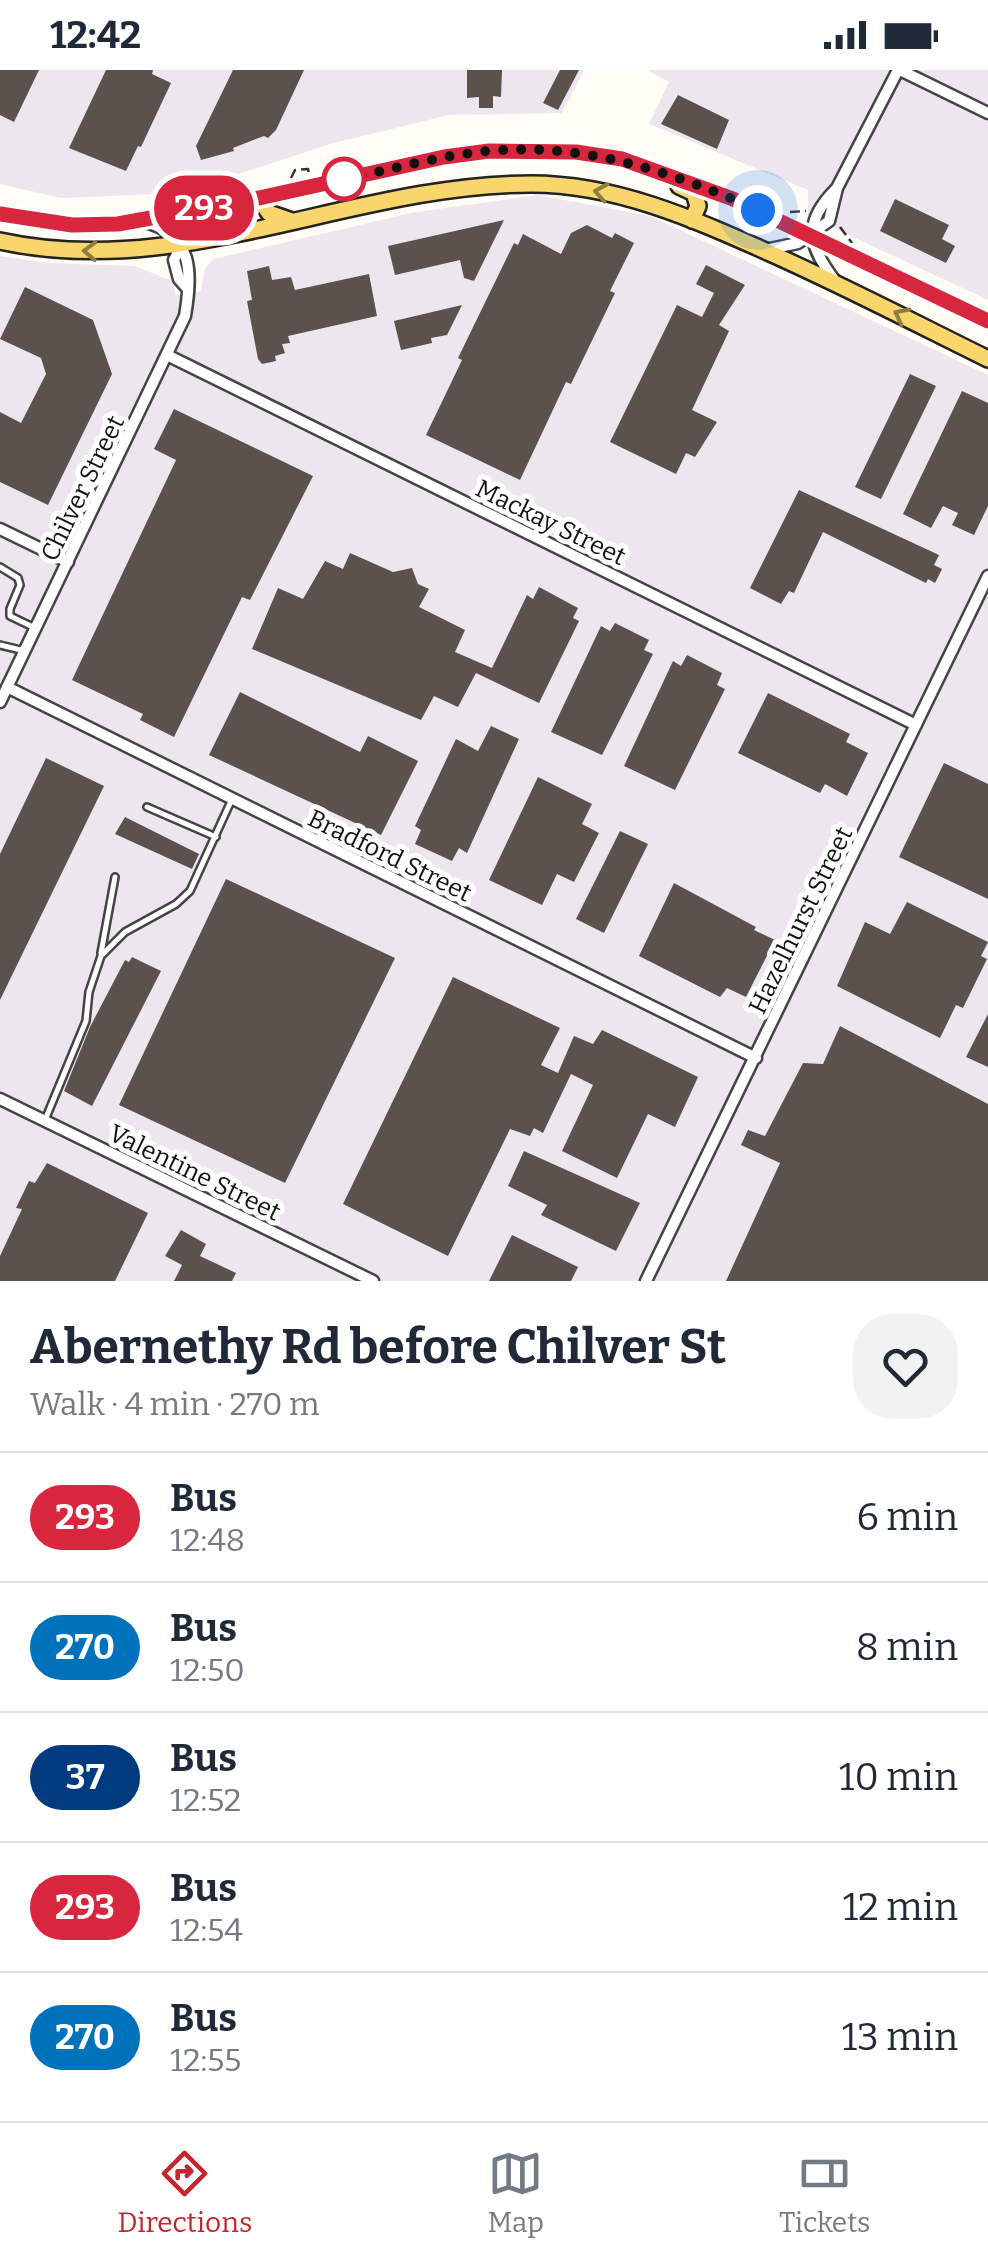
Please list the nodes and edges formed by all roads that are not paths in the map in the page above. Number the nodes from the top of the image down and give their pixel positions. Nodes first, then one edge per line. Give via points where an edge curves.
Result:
1 (899, 70) edge
2 (988, 114) edge
3 (664, 175) junction
4 (259, 198) junction
5 (218, 206) junction
6 (0, 214) edge
7 (692, 220) junction
8 (140, 221) junction
9 (296, 222) junction
10 (812, 235) junction
11 (0, 242) edge
12 (181, 244) junction
13 (764, 250) junction
14 (837, 283) junction
15 (988, 321) edge
16 (167, 355) junction
17 (988, 359) edge
18 (0, 529) edge
19 (68, 562) junction
20 (0, 567) edge
21 (988, 576) edge
22 (36, 628) junction
23 (0, 645) edge
24 (25, 650) junction
25 (7, 688) junction
26 (0, 702) edge
27 (916, 726) junction
28 (232, 799) junction
29 (147, 807) dead end
30 (216, 837) junction
31 (115, 878) dead end
32 (101, 956) junction
33 (756, 1058) junction
34 (0, 1099) edge
35 (44, 1120) junction
36 (373, 1281) edge
37 (646, 1281) edge

1 - 2 street
1 - 10 street via 838,188 813,218
3 - 4 main road via 606,156 489,151
3 - 7 main road via 694,193
3 - 10 main road
4 - 5 main road
4 - 9 main road via 270,213
5 - 8 main road
5 - 12 street via 197,220
6 - 8 main road via 72,225
7 -> 9 main road via 613,194 534,184 451,190
7 - 13 main road
8 - 12 street via 171,232
9 - 12 main road
10 - 13 street
10 - 14 street
10 - 15 main road via 850,247
12 -> 11 main road via 96,252
12 - 16 street, Chilver Street via 174,260 186,287 185,316
13 - 14 main road
17 -> 14 main road
16 - 19 street, Chilver Street
16 - 27 street, Mackay Street
18 - 19 street
19 - 22 street, Chilver Street
20 - 22 lane via 20,584 10,616
21 - 27 street, Hazelhurst Street
22 - 24 street, Chilver Street
23 - 24 lane
24 - 25 street, Chilver Street
25 - 26 street, Chilver Street
25 - 28 street, Bradford Street
27 - 33 street, Hazelhurst Street
28 - 30 lane
28 - 33 street, Bradford Street
29 - 30 lane
30 - 32 lane via 190,891
31 - 32 lane
32 - 35 lane via 86,1021
33 - 37 street, Hazelhurst Street
34 - 35 street, Valentine Street
35 - 36 street, Valentine Street

